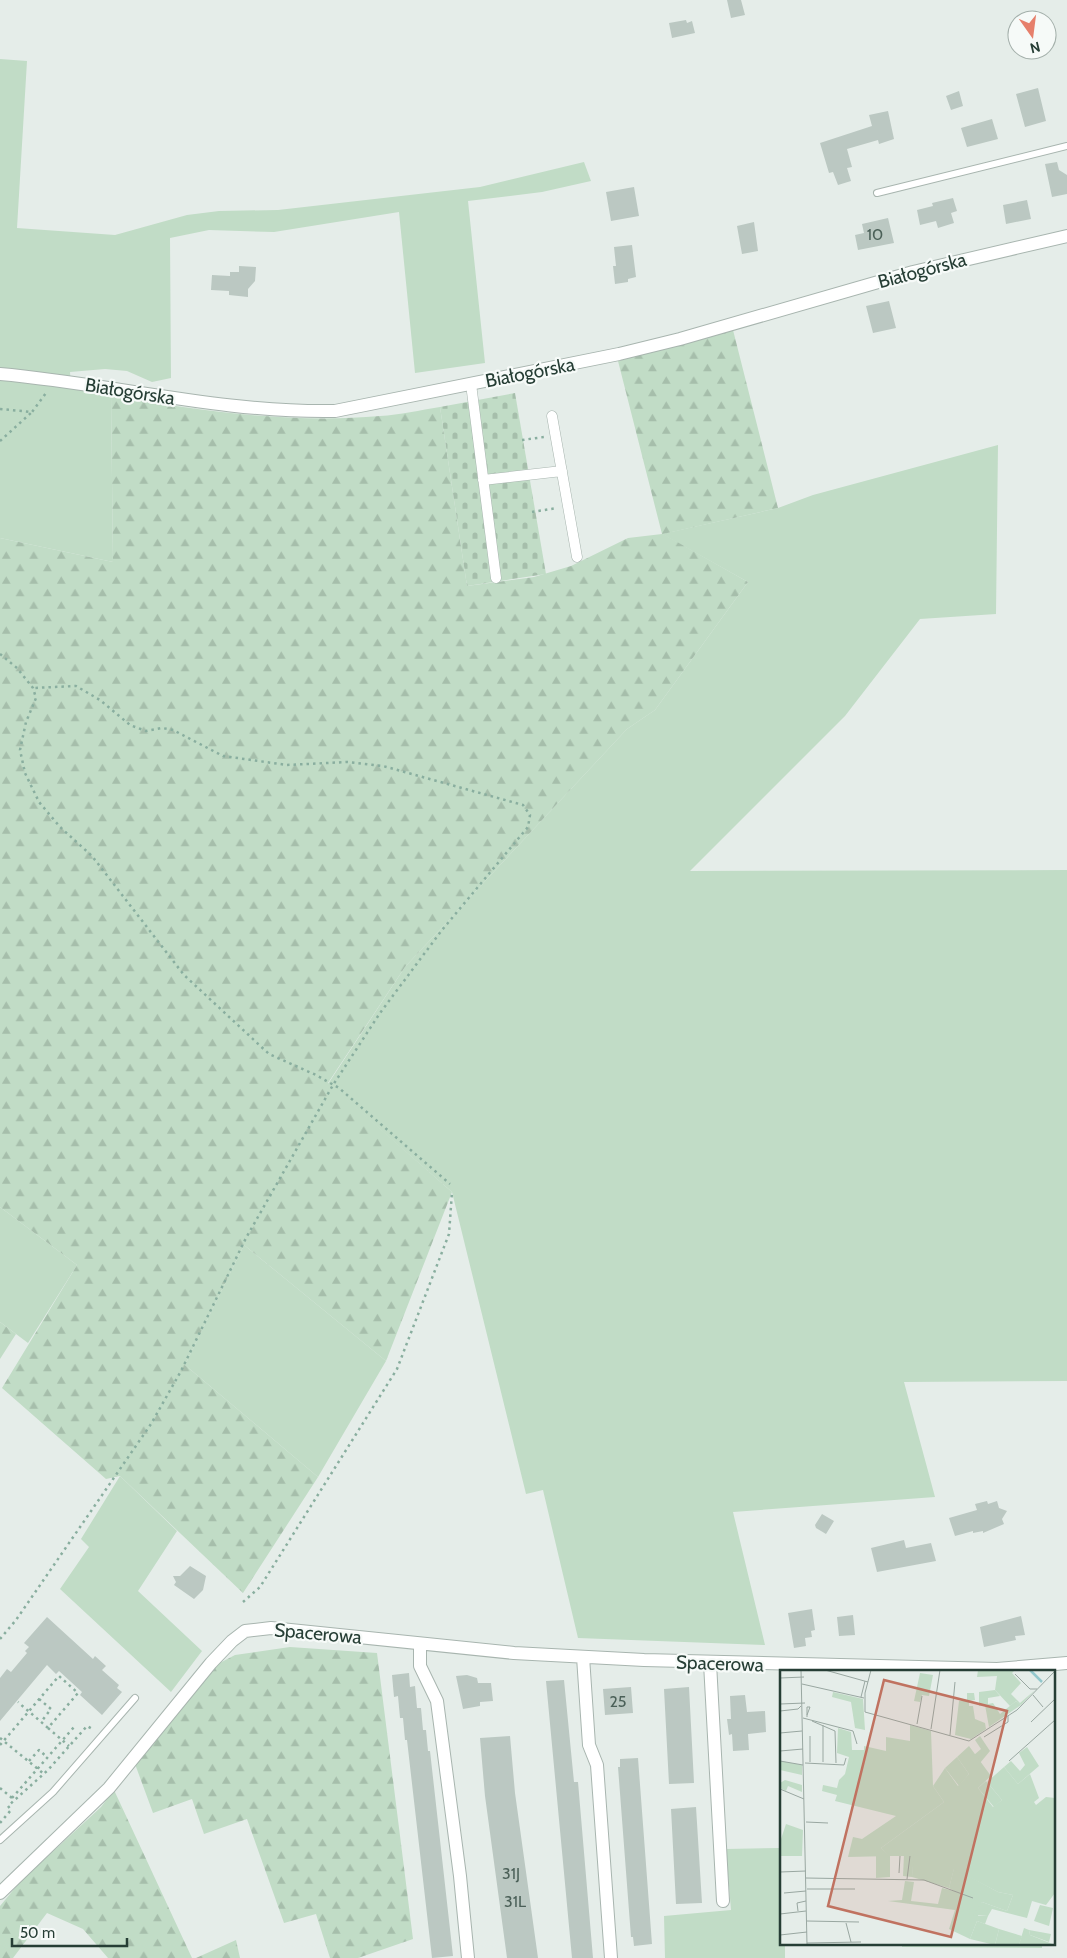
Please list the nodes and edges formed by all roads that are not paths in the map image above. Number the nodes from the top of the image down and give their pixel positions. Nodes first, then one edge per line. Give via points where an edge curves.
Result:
1 (1067, 146) edge
2 (876, 193) dead end
3 (1067, 236) edge
4 (0, 374) edge
5 (472, 384) junction
6 (552, 416) dead end
7 (562, 471) junction
8 (483, 480) junction
9 (577, 557) dead end
10 (496, 578) dead end
11 (420, 1644) junction
12 (583, 1657) junction
13 (710, 1663) junction
14 (1067, 1663) edge
15 (135, 1698) dead end
16 (0, 1840) edge
17 (0, 1893) edge
18 (723, 1901) dead end
19 (468, 1958) edge
20 (611, 1958) edge

1 - 2 lane
3 - 5 street, Białogórska via 913,272 671,341
4 - 5 street, Białogórska via 55,379 204,403 315,411 359,407
5 - 8 street
6 - 7 street
7 - 8 street
7 - 9 street
8 - 10 street
11 - 12 street, Spacerowa
11 - 17 street, Spacerowa via 271,1628 245,1631 211,1662 90,1809
11 - 19 street via 420,1666 438,1701
12 - 13 street, Spacerowa
12 - 20 street via 589,1745 597,1765
13 - 14 street, Spacerowa via 997,1669
13 - 18 street
15 - 16 lane via 54,1792

